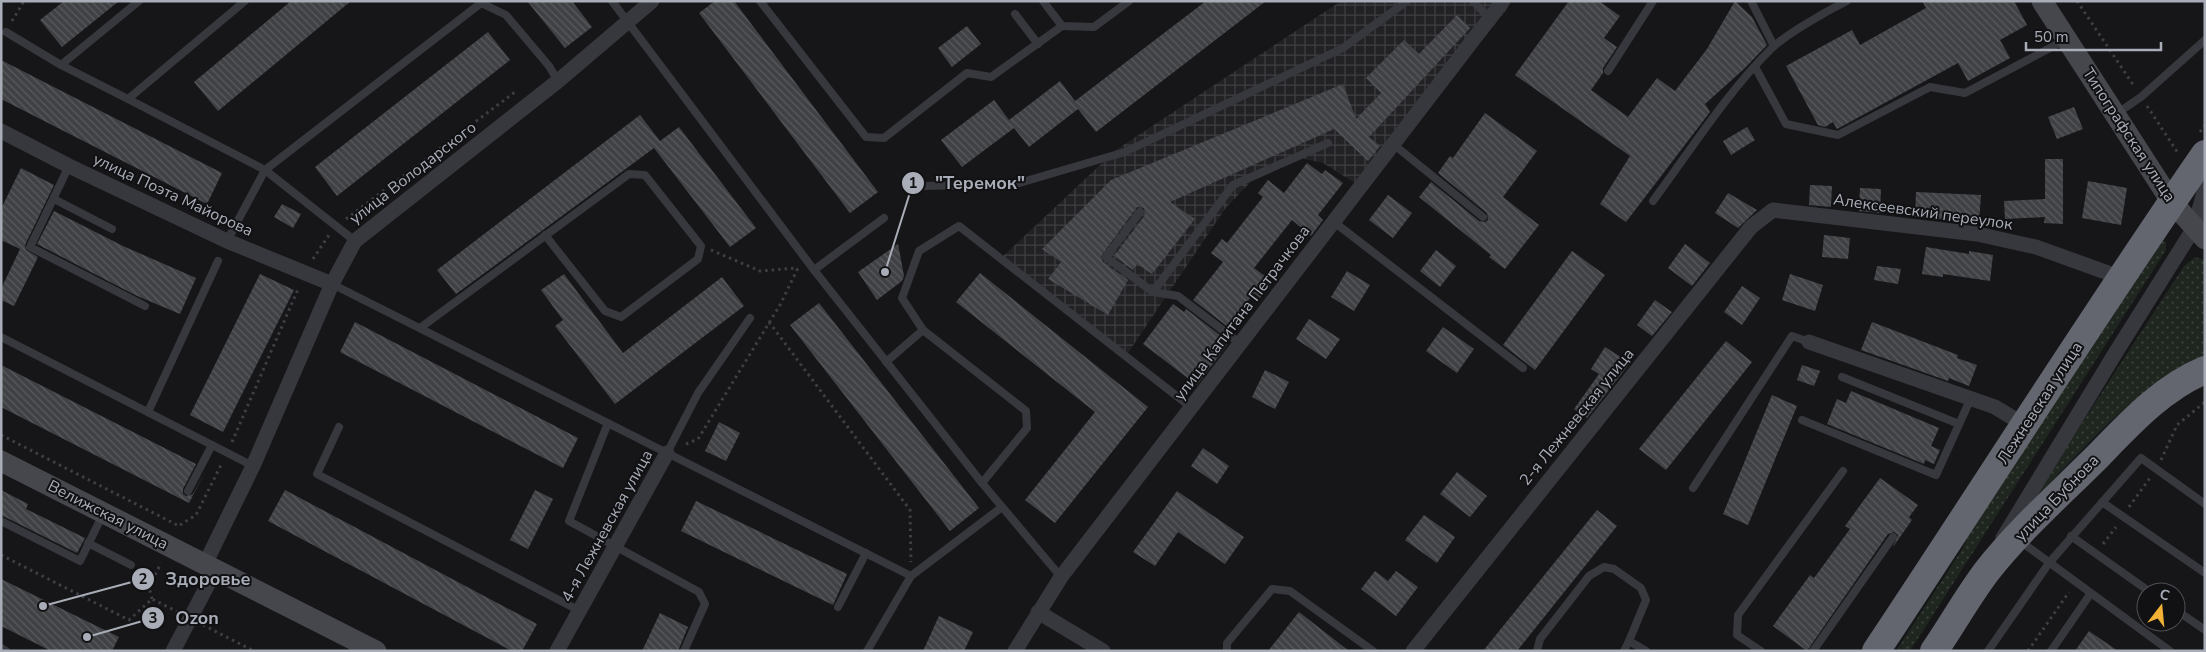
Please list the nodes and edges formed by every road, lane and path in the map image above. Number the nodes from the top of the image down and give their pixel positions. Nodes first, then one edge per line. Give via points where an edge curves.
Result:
1 (139, 1) edge
2 (245, 1) edge
3 (612, 1) edge
4 (652, 1) edge
5 (760, 1) edge
6 (1043, 1) edge
7 (1129, 1) edge
8 (1408, 1) edge
9 (1473, 1) edge
10 (1503, 1) edge
11 (1653, 1) edge
12 (1751, 1) edge
13 (1825, 1) edge
14 (1847, 1) edge
15 (2042, 1) edge
16 (2077, 1) edge
17 (479, 2) edge
18 (1830, 10) junction
19 (1015, 14) dead end
20 (1490, 18) junction
21 (628, 22) junction
22 (1062, 26) junction
23 (6, 32) dead end
24 (2066, 39) junction
25 (2205, 40) edge
26 (1038, 44) junction
27 (1774, 46) junction
28 (61, 65) junction
29 (1755, 67) junction
30 (1608, 71) dead end
31 (558, 81) junction
32 (2141, 97) junction
33 (128, 100) junction
34 (2116, 114) junction
35 (1, 132) edge
36 (1328, 143) dead end
37 (1394, 144) junction
38 (69, 166) junction
39 (265, 170) junction
40 (2201, 171) edge
41 (923, 186) dead end
42 (54, 199) junction
43 (1653, 201) dead end
44 (2172, 201) junction
45 (1773, 210) joint
46 (1140, 212) dead end
47 (1483, 217) dead end
48 (884, 218) dead end
49 (1334, 222) junction
50 (112, 229) dead end
51 (2199, 234) edge
52 (545, 235) junction
53 (227, 241) junction
54 (354, 242) junction
55 (701, 246) junction
56 (798, 250) junction
57 (218, 262) dead end
58 (799, 268) junction
59 (814, 270) junction
60 (2122, 278) junction
61 (332, 284) junction
62 (1153, 292) junction
63 (145, 306) dead end
64 (750, 318) dead end
65 (770, 322) junction
66 (420, 328) junction
67 (923, 330) junction
68 (1, 337) edge
69 (1809, 342) joint
70 (1241, 344) junction
71 (886, 362) junction
72 (1523, 368) dead end
73 (2205, 370) edge
74 (1842, 377) dead end
75 (1971, 398) junction
76 (2205, 402) edge
77 (1192, 408) junction
78 (148, 412) junction
79 (1802, 420) dead end
80 (608, 423) junction
81 (1959, 424) junction
82 (2026, 426) junction
83 (339, 427) dead end
84 (212, 445) junction
85 (667, 453) junction
86 (1, 461) edge
87 (253, 466) junction
88 (2156, 470) junction
89 (1843, 471) dead end
90 (982, 482) junction
91 (1693, 488) dead end
92 (188, 491) dead end
93 (2102, 502) junction
94 (2205, 504) edge
95 (1002, 507) junction
96 (104, 513) junction
97 (1, 521) edge
98 (2071, 536) junction
99 (1893, 537) dead end
100 (2016, 539) junction
101 (88, 544) junction
102 (615, 547) junction
103 (866, 554) junction
104 (1, 555) edge
105 (2049, 563) junction
106 (130, 565) dead end
107 (210, 566) junction
108 (1987, 571) junction
109 (2205, 573) edge
110 (911, 576) junction
111 (1061, 577) junction
112 (2136, 582) edge
113 (2091, 593) junction
114 (838, 607) dead end
115 (580, 610) junction
116 (1038, 612) junction
117 (2186, 617) edge
118 (190, 618) junction
119 (2205, 630) edge
120 (1629, 641) junction
121 (1, 648) edge
122 (6, 651) edge
123 (173, 651) edge
124 (254, 651) edge
125 (376, 651) edge
126 (558, 651) edge
127 (684, 651) edge
128 (867, 651) edge
129 (1015, 651) edge
130 (1103, 651) edge
131 (1227, 651) edge
132 (1373, 651) edge
133 (1413, 651) edge
134 (1537, 651) edge
135 (1624, 651) edge
136 (1646, 651) edge
137 (1761, 651) edge
138 (1813, 651) edge
139 (1876, 651) edge
140 (1934, 651) edge
141 (1988, 651) edge
142 (2051, 651) edge
143 (2170, 651) edge

1 - 28 lane
2 - 33 lane
3 - 21 lane
4 - 21 street, улица Володарского
5 - 26 lane via 866,137 884,138 967,73 991,77
6 - 22 lane
7 - 22 lane via 1094,27
8 - 41 lane via 1343,48 1125,152 1016,184
9 - 20 lane
10 - 20 street, улица Капитана Петрачкова
11 - 30 lane
12 - 27 lane
13 - 18 lane
14 - 18 lane
15 - 24 main road, Типографская улица
16 - 32 path
17 - 31 lane via 506,15
17 - 39 lane
18 - 27 lane
19 - 26 lane
20 - 37 street, улица Капитана Петрачкова
21 - 31 street, улица Володарского
21 - 56 lane
22 - 26 lane
23 - 28 lane
24 - 29 lane via 1965,93 1930,87 1838,135 1786,124
24 - 34 main road, Типографская улица
25 - 32 lane
27 - 29 lane
28 - 33 lane
29 - 43 lane
31 - 54 street, улица Володарского
32 - 34 lane
32 - 40 path via 2181,157
33 - 39 lane
34 - 44 main road, Типографская улица
35 - 38 street, улица Поэта Майорова
36 - 62 lane via 1233,185
37 - 47 lane
37 - 49 street, улица Капитана Петрачкова
38 - 42 lane
38 - 53 street, улица Поэта Майорова
39 - 53 lane
39 - 54 lane
40 - 44 highway, Лежневская улица
40 - 51 street
42 - 50 lane
42 - 63 lane via 30,247
44 - 51 main road, Типографская улица
44 - 60 highway, Лежневская улица
45 - 60 street, Алексеевский переулок via 1977,234 2036,247
45 - 133 street, 2-я Лежневская улица via 1751,227
46 - 62 lane via 1106,257
48 - 59 lane
49 - 70 street, улица Капитана Петрачкова
49 - 72 lane
51 - 108 street via 2006,532
52 - 55 lane via 629,174 645,175
52 - 55 lane via 605,311 621,317 698,260
52 - 66 lane
53 - 61 street, улица Поэта Майорова
54 - 61 street, улица Володарского
55 - 58 path via 760,271
56 - 58 path
56 - 59 lane
57 - 78 lane
58 - 65 path, 4-я Лежневская улица
59 - 71 lane
60 - 82 highway, Лежневская улица
61 - 66 lane
61 - 87 street, улица Володарского
62 - 70 lane via 1178,296
64 - 85 lane via 698,393
65 - 85 path, 4-я Лежневская улица via 698,439
65 - 110 path via 910,510
66 - 80 lane
67 - 71 lane
67 - 77 lane via 902,298 919,251 958,226
67 - 90 lane via 1026,411 1027,428
68 - 78 lane
69 - 75 street
69 - 91 lane via 1792,336
70 - 77 street, улица Капитана Петрачкова
71 - 90 lane
73 - 100 highway, улица Бубнова via 2190,376 2148,407
74 - 81 lane
75 - 81 lane
75 - 82 street via 1995,407
76 - 88 path via 2177,425
77 - 111 street, улица Капитана Петрачкова
78 - 84 lane
79 - 81 lane via 1936,475
80 - 85 lane
80 - 102 lane via 569,521
82 - 139 highway, Лежневская улица
83 - 115 lane via 317,474
84 - 87 lane
84 - 92 lane
85 - 102 street, 4-я Лежневская улица
85 - 103 lane
86 - 96 main road, Велижская улица
87 - 107 street, улица Володарского
88 - 93 lane via 2141,458
88 - 94 lane
89 - 137 lane via 1738,615 1737,635
90 - 95 lane
93 - 98 lane
93 - 109 lane
95 - 110 lane
95 - 111 lane
96 - 101 lane
96 - 107 main road, Велижская улица
97 - 101 lane via 80,561
98 - 105 lane
98 - 112 lane
99 - 138 lane
100 - 105 lane
100 - 108 highway, улица Бубнова
101 - 106 lane
102 - 115 street, 4-я Лежневская улица
102 - 127 lane via 699,592 705,604
103 - 110 lane
103 - 114 lane
104 - 118 path via 129,620 152,599
105 - 113 lane
105 - 141 lane
107 - 118 street, улица Володарского
107 - 125 main road, Велижская улица
108 - 140 highway, улица Бубнова
110 - 128 lane
111 - 116 street, улица Капитана Петрачкова
113 - 142 lane
113 - 143 lane
115 - 126 street, 4-я Лежневская улица
116 - 129 street, улица Капитана Петрачкова
116 - 130 street
117 - 119 lane
118 - 123 street, улица Володарского
118 - 124 path
120 - 134 lane via 1646,600 1641,588 1614,569 1604,567 1589,576 1540,639
120 - 135 lane
120 - 136 lane
121 - 122 lane
131 - 132 lane via 1227,643 1272,589 1290,591

